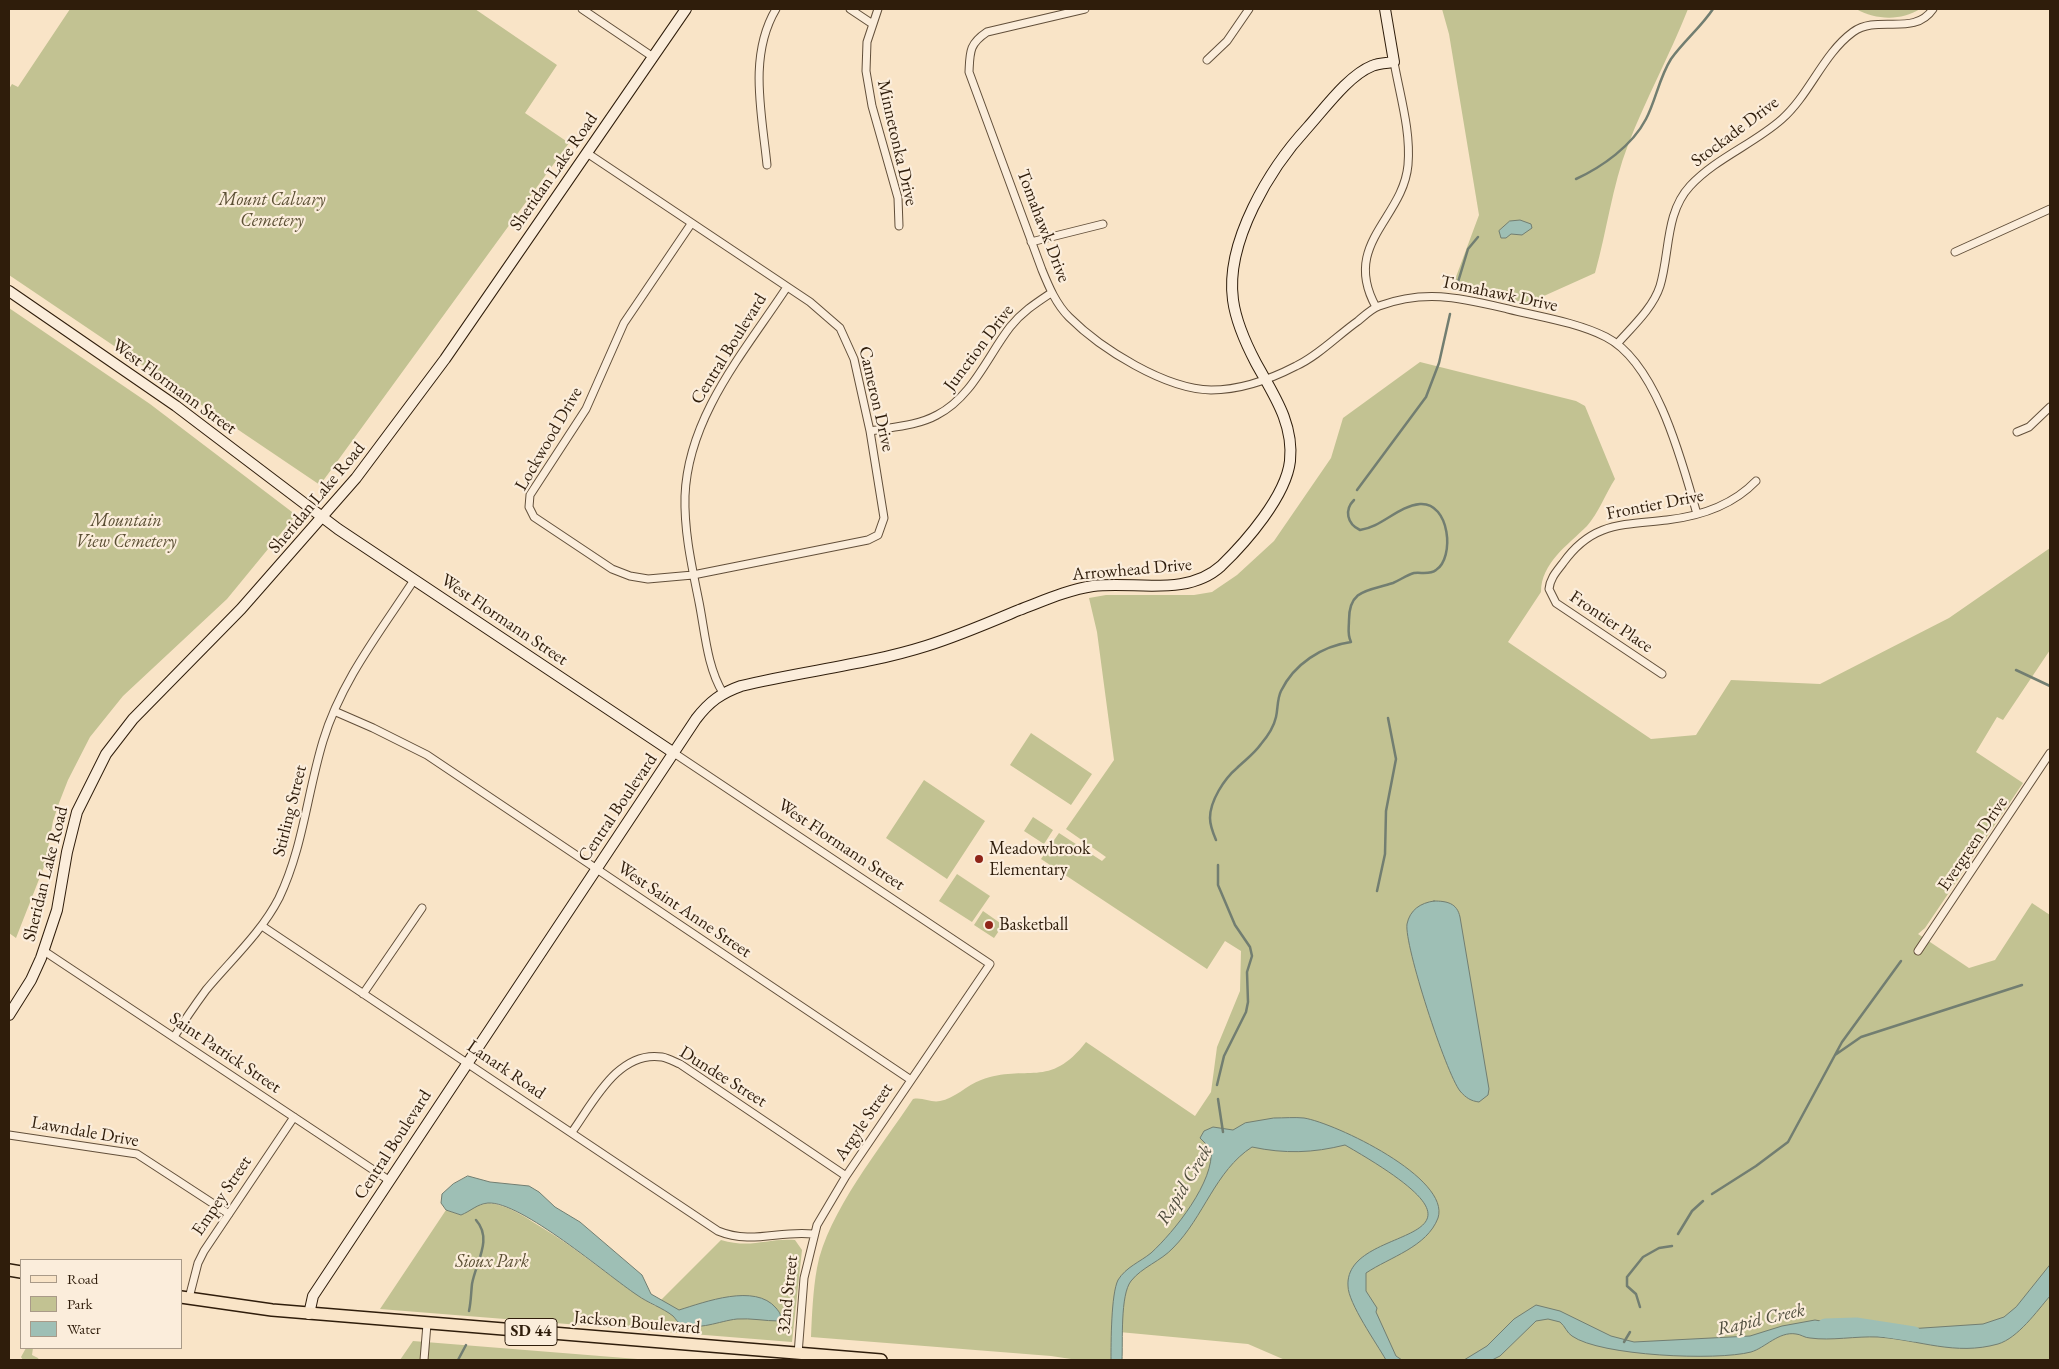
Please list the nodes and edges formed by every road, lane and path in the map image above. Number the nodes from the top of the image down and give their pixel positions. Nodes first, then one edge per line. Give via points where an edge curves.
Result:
1 (582, 9) edge
2 (686, 9) edge
3 (776, 9) edge
4 (850, 9) edge
5 (878, 9) edge
6 (1085, 9) edge
7 (1248, 9) edge
8 (1385, 9) edge
9 (1934, 9) edge
10 (871, 23) junction
11 (653, 57) junction
12 (1207, 60) dead end
13 (1394, 62) junction
14 (587, 154) junction
15 (768, 165) dead end
16 (2050, 208) edge
17 (691, 224) junction
18 (1104, 224) dead end
19 (899, 226) dead end
20 (1031, 242) junction
21 (1955, 252) dead end
22 (787, 287) junction
23 (9, 291) edge
24 (1051, 292) junction
25 (1376, 307) junction
26 (1617, 344) junction
27 (1265, 380) junction
28 (2050, 407) edge
29 (870, 431) junction
30 (2017, 432) dead end
31 (1756, 481) dead end
32 (1697, 514) junction
33 (323, 518) junction
34 (693, 575) junction
35 (414, 580) junction
36 (1549, 589) joint
37 (1662, 674) dead end
38 (723, 693) junction
39 (334, 711) junction
40 (674, 753) junction
41 (2050, 753) edge
42 (596, 870) junction
43 (422, 908) dead end
44 (262, 926) junction
45 (44, 950) junction
46 (1918, 951) dead end
47 (990, 964) joint
48 (363, 994) junction
49 (9, 1015) edge
50 (174, 1037) junction
51 (467, 1062) junction
52 (911, 1080) junction
53 (294, 1117) junction
54 (572, 1132) junction
55 (9, 1134) edge
56 (846, 1176) junction
57 (390, 1181) junction
58 (229, 1214) junction
59 (813, 1234) junction
60 (185, 1298) edge
61 (309, 1314) junction
62 (427, 1324) junction
63 (798, 1357) edge
64 (424, 1360) edge
65 (881, 1360) edge

1 - 11 street
2 - 11 street, Sheridan Lake Road
3 - 15 street via 766,30 760,63
4 - 10 street
5 - 10 street, Minnetonka Drive
6 - 20 street, Tomahawk Drive via 987,32 976,39 970,51 969,72
7 - 12 street via 1226,41
8 - 13 street
9 - 26 street, Stockade Drive via 1915,23 1868,25 1855,30 1839,44 1783,118 1759,138 1707,170 1689,187 1677,207 1658,291
10 - 19 street, Minnetonka Drive via 866,42 866,71 872,106 898,198
11 - 14 street, Sheridan Lake Road
13 - 25 street via 1408,137 1408,167 1366,257 1367,290
13 - 27 street, Arrowhead Drive via 1374,65 1358,73 1294,142 1243,230 1233,280 1233,300 1241,328
14 - 17 street, Cameron Drive
14 - 33 street, Sheridan Lake Road via 427,385
16 - 21 street
17 - 22 street, Cameron Drive
17 - 34 street, Lockwood Drive via 624,323 586,409 530,495 529,507 534,516 612,569 648,580
18 - 20 street
20 - 24 street, Tomahawk Drive
22 - 29 street, Cameron Drive via 828,315 840,328 854,359
22 - 34 street, Central Boulevard via 716,396 696,439 685,496 685,523
23 - 33 street, West Flormann Street via 176,406
24 - 27 street, Tomahawk Drive via 1069,317 1097,339 1136,366 1165,380 1210,390 1239,388
24 - 29 street, Junction Drive via 1027,309 1011,326 967,391 953,405 922,422
25 - 26 street, Tomahawk Drive via 1428,295 1453,296 1583,327
25 - 27 street, Tomahawk Drive via 1299,365
26 - 32 street, Tomahawk Drive via 1635,360 1657,399 1682,462
27 - 38 street, Arrowhead Drive via 1287,423 1290,450 1287,474 1278,494 1247,537 1224,563 1202,580 1183,584 1112,585 1074,590 925,646 754,683
28 - 30 street via 2037,421
29 - 34 street, Cameron Drive via 884,518 878,535 868,540
31 - 32 street, Frontier Drive via 1735,500
32 - 36 street, Frontier Drive via 1620,524 1598,531 1574,548 1552,577
33 - 35 street, West Flormann Street
33 - 45 street, Sheridan Lake Road via 241,609 133,719 106,754 77,812 57,910
34 - 38 street, Central Boulevard via 714,676
35 - 39 street, Stirling Street via 350,676
35 - 40 street, West Flormann Street
36 - 37 street, Frontier Place via 1559,605
38 - 40 street, Central Boulevard via 703,710
39 - 42 street, West Saint Anne Street via 427,756
39 - 44 street, Stirling Street via 322,742 294,859 278,899
40 - 42 street, Central Boulevard
40 - 47 street, West Flormann Street
41 - 46 street, Evergreen Drive
42 - 51 street, Central Boulevard
42 - 52 street, West Saint Anne Street
43 - 48 street
44 - 48 street, Lanark Road
44 - 50 street, Stirling Street via 207,990
45 - 49 street, Sheridan Lake Road via 31,980
45 - 50 street, Saint Patrick Street
47 - 52 street, Argyle Street
48 - 51 street, Lanark Road
50 - 53 street, Saint Patrick Street
51 - 54 street, Lanark Road
51 - 57 street, Central Boulevard
52 - 56 street, Argyle Street
53 - 57 street, Saint Patrick Street
53 - 58 street, Empey Street
54 - 56 street, Dundee Street via 611,1077 627,1064 662,1057 680,1064
54 - 59 street, Lanark Road via 718,1231 734,1238 750,1239 797,1232
55 - 58 street, Lawndale Drive via 137,1154
56 - 59 street, Argyle Street
57 - 61 street, Central Boulevard via 313,1296
58 - 60 street, Empey Street via 200,1258
59 - 63 street, 32nd Street via 804,1278
60 - 61 main road, Jackson Boulevard / SD 44
61 - 62 main road, Jackson Boulevard / SD 44
62 - 63 main road, Jackson Boulevard / SD 44
62 - 64 street
63 - 65 main road, Jackson Boulevard / SD 44

